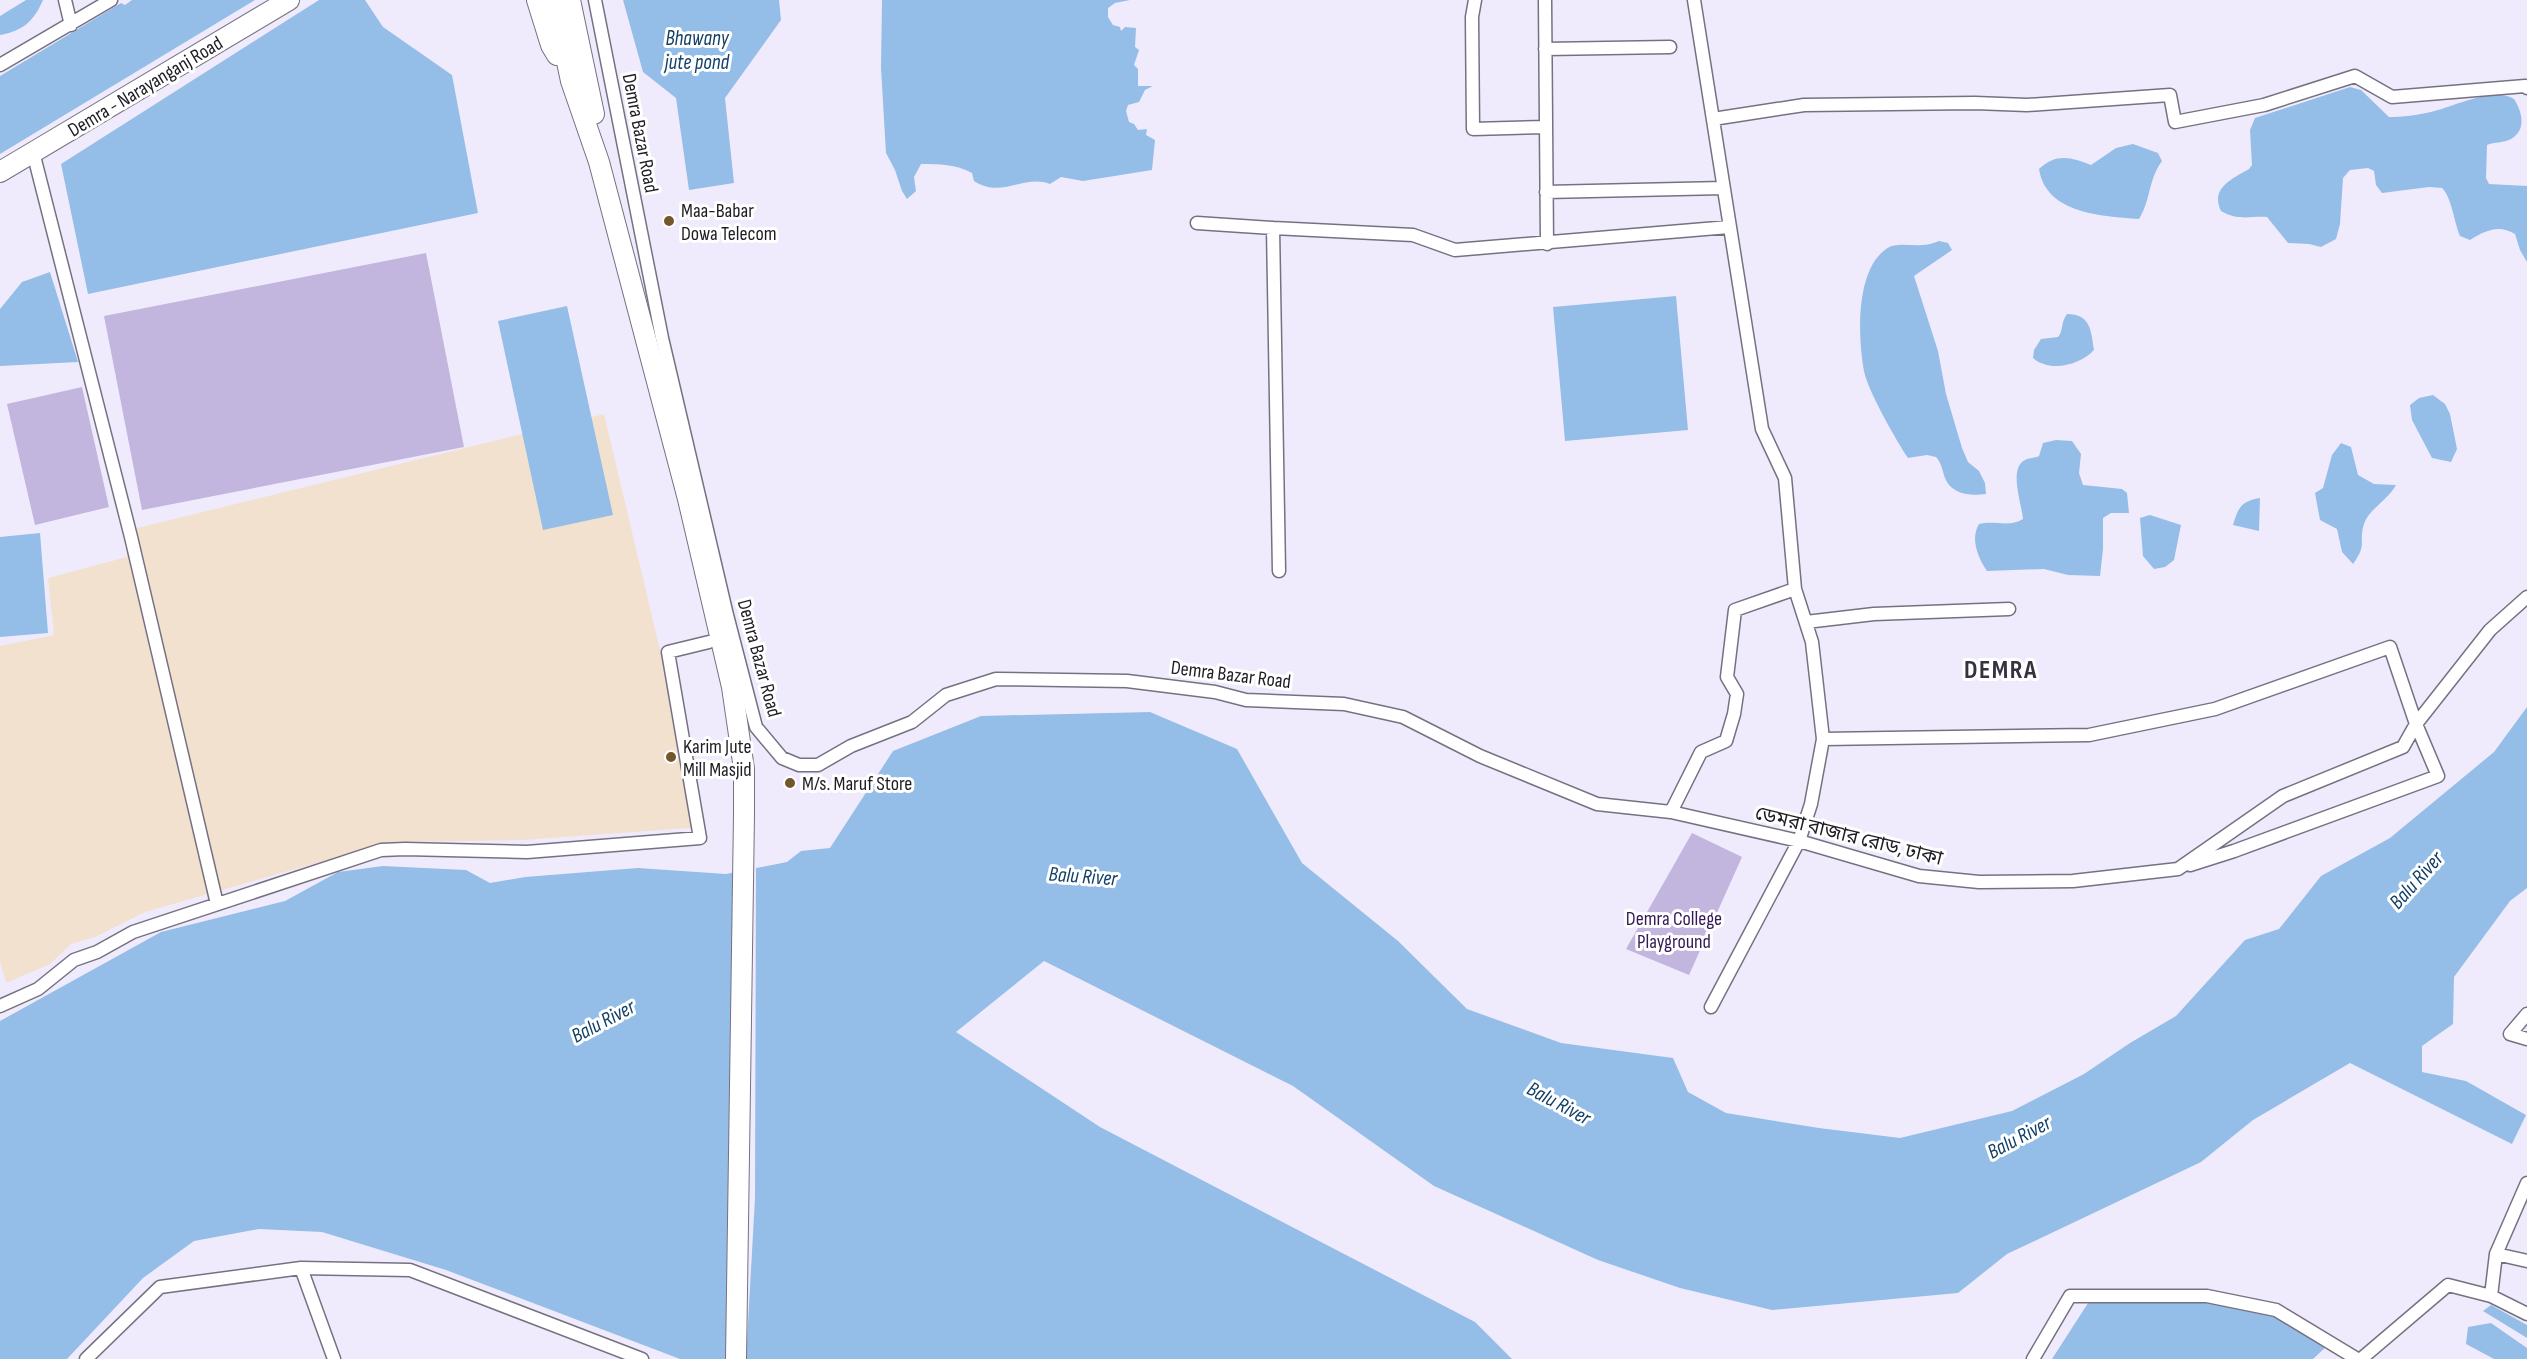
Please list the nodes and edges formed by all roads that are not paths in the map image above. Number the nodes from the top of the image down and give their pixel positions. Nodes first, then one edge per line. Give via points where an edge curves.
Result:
1 (65, 0) edge
2 (111, 0) edge
3 (289, 0) edge
4 (537, 0) edge
5 (554, 0) edge
6 (570, 0) edge
7 (595, 0) edge
8 (1474, 0) edge
9 (1545, 0) edge
10 (1694, 0) edge
11 (71, 25) junction
12 (1670, 47) dead end
13 (1545, 49) junction
14 (0, 65) edge
15 (572, 81) junction
16 (2527, 88) edge
17 (1713, 119) junction
18 (1546, 127) junction
19 (33, 152) junction
20 (599, 162) junction
21 (0, 172) edge
22 (1723, 188) junction
23 (1546, 192) junction
24 (1197, 223) dead end
25 (1729, 227) junction
26 (1274, 228) junction
27 (1547, 244) junction
28 (1279, 571) dead end
29 (1795, 590) junction
30 (2527, 597) edge
31 (2009, 609) dead end
32 (1806, 622) junction
33 (709, 642) dead end
34 (2416, 724) junction
35 (1823, 739) junction
36 (1671, 812) junction
37 (1799, 842) junction
38 (2178, 869) junction
39 (217, 904) junction
40 (0, 1006) edge
41 (1711, 1007) dead end
42 (2527, 1014) edge
43 (2527, 1038) edge
44 (2527, 1183) edge
45 (2496, 1254) junction
46 (2527, 1261) edge
47 (301, 1268) junction
48 (2491, 1296) junction
49 (2527, 1314) edge
50 (86, 1359) edge
51 (334, 1359) edge
52 (642, 1359) edge
53 (736, 1359) edge
54 (2033, 1359) edge
55 (2359, 1359) edge

1 - 11 street
2 - 11 street
3 - 19 main road, Demra - Narayanganj Road
4 - 15 main road via 551,45
5 - 15 main road
6 - 20 main road via 596,123
7 - 36 street, Demra Bazar Road via 662,338 727,615 756,727 782,758 799,765 818,765 851,746 912,722 946,695 996,679 1127,681 1215,692 1246,700 1344,704 1403,717 1480,756 1597,804
8 - 18 street via 1473,129
9 - 13 street
10 - 17 street
11 - 14 street
12 - 13 street
13 - 18 street
15 - 20 main road
16 - 17 street via 2392,97 2355,76 2264,105 2175,122 2170,94 2027,105 1804,105
17 - 22 street
18 - 23 street
19 - 21 main road, Demra - Narayanganj Road
19 - 39 street via 131,537
20 - 53 main road via 688,499 732,687 743,759
22 - 23 street
22 - 25 street
23 - 27 street
24 - 26 street
25 - 27 street
25 - 29 street via 1762,429 1785,478
26 - 27 street via 1413,235 1455,250
26 - 28 street
29 - 32 street
29 - 36 street via 1735,610 1727,677 1737,694 1726,741 1701,752
30 - 34 street, ডেমরা বাজার রোড, ঢাকা via 2490,630
31 - 32 street via 1874,614
32 - 35 street via 1812,642
33 - 39 street via 668,652 700,838 527,852 381,850
34 - 35 street via 2390,647 2215,709 2089,735
34 - 38 street, ডেমরা বাজার রোড, ঢাকা via 2403,747 2283,796
34 - 38 street via 2438,776
35 - 37 street
36 - 37 street, ডেমরা বাজার রোড, ঢাকা
37 - 38 street, ডেমরা বাজার রোড, ঢাকা via 1919,876 1979,882 2073,881
37 - 41 street
39 - 40 street via 133,932 74,960 38,989
42 - 43 street via 2510,1034
44 - 45 street
45 - 46 street
45 - 48 street
47 - 50 street via 160,1287
47 - 51 street
47 - 52 street via 410,1270
48 - 49 street
48 - 55 street via 2448,1285
54 - 55 street via 2070,1296 2207,1296 2276,1310

